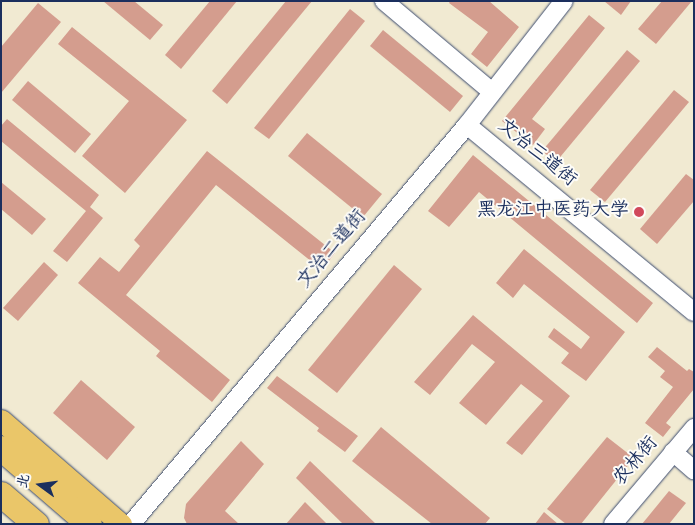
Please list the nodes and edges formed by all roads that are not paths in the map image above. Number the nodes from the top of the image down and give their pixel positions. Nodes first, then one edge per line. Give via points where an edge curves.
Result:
1 (384, 1) edge
2 (564, 1) edge
3 (492, 92) junction
4 (467, 125) junction
5 (694, 312) edge
6 (1, 420) edge
7 (694, 428) edge
8 (1, 448) edge
9 (673, 452) junction
10 (694, 470) edge
11 (1, 494) edge
12 (36, 524) edge
13 (89, 524) edge
14 (121, 524) edge
15 (132, 524) edge
16 (612, 524) edge

1 - 3 street, 文治三道街
2 - 3 street, 文治二道街
3 - 4 street, 文治二道街
4 - 5 street, 文治三道街
4 - 15 street, 文治二道街
6 - 14 main road
7 - 9 street, 农林街
8 - 13 highway
9 - 10 street
9 - 16 street, 农林街
11 - 12 highway

